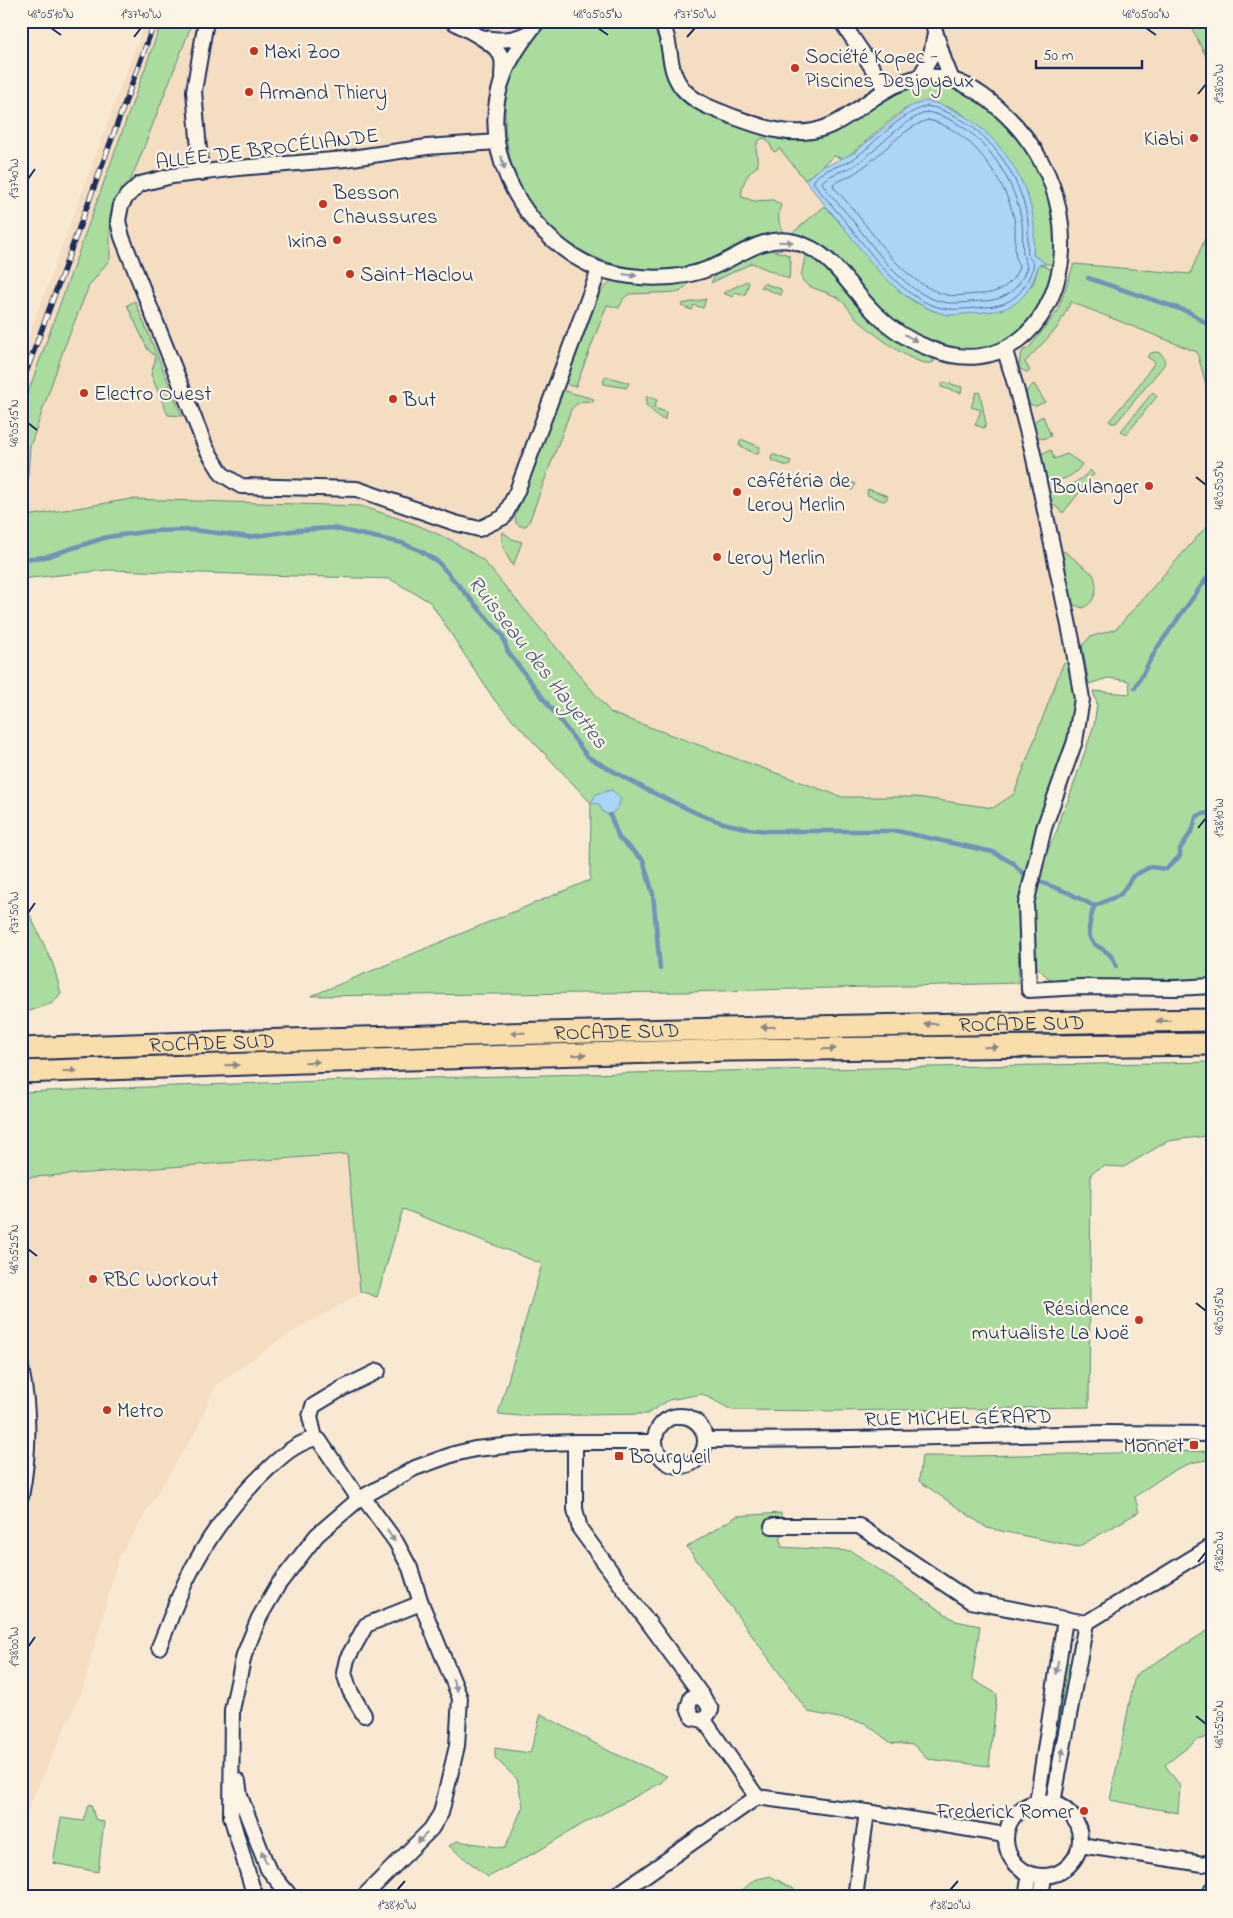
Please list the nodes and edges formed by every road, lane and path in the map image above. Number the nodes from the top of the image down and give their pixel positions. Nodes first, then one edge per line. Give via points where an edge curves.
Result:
1 (206, 21) edge
2 (452, 21) edge
3 (538, 21) edge
4 (660, 21) edge
5 (841, 21) edge
6 (934, 28) edge
7 (529, 33) junction
8 (479, 37) junction
9 (919, 78) junction
10 (952, 80) junction
11 (502, 81) junction
12 (886, 90) junction
13 (497, 142) junction
14 (201, 173) junction
15 (599, 270) junction
16 (1005, 350) junction
17 (1212, 986) edge
18 (1212, 1020) edge
19 (1212, 1044) edge
20 (21, 1050) edge
21 (21, 1072) edge
22 (21, 1368) edge
23 (378, 1371) dead end
24 (1212, 1434) edge
25 (315, 1438) junction
26 (705, 1440) junction
27 (575, 1442) junction
28 (654, 1442) junction
29 (21, 1497) edge
30 (361, 1498) junction
31 (772, 1526) dead end
32 (1212, 1546) edge
33 (421, 1603) junction
34 (1065, 1619) junction
35 (1086, 1623) junction
36 (159, 1647) dead end
37 (232, 1710) junction
38 (364, 1715) dead end
39 (757, 1797) junction
40 (1037, 1802) junction
41 (1053, 1803) junction
42 (867, 1812) junction
43 (1005, 1834) junction
44 (1080, 1845) junction
45 (1212, 1861) edge
46 (1030, 1874) junction
47 (1044, 1877) junction
48 (1212, 1889) edge
49 (257, 1897) edge
50 (291, 1897) edge
51 (363, 1897) edge
52 (614, 1897) edge
53 (855, 1897) edge
54 (1026, 1897) edge
55 (1041, 1897) edge
56 (1210, 1897) edge

1 - 14 street via 194,91
2 - 8 street
3 - 7 street
4 - 12 street via 665,28 671,67 686,92 701,103 765,128 788,133 833,125
5 - 12 street
6 - 9 street via 930,59
6 - 10 street
7 - 8 street via 511,40
7 - 11 street
8 - 11 street via 498,50 503,63
9 - 10 street via 935,76
9 - 12 street
10 - 16 street via 976,91 996,106 1033,146 1044,165 1060,214 1060,264 1049,302 1024,337
11 - 13 street via 498,96
13 - 14 street, ALLÉE DE BROCÉLIANDE
13 -> 15 street via 506,174 524,210 555,244
14 - 15 street, ALLÉE DE BROCÉLIANDE via 140,184 127,196 118,221 206,448 222,474 241,486 357,489 479,529 504,517
15 -> 16 street via 643,277 688,274 712,267 756,245 795,242 826,258 891,327 932,350 953,356 989,356
16 - 17 street via 1032,449 1082,698 1075,741 1044,828 1026,904 1029,990
18 -> 20 highway, ROCADE SUD via 597,1031
21 -> 19 highway, ROCADE SUD via 728,1050
22 - 29 street via 28,1440
23 - 25 street via 313,1406 310,1417
24 - 26 street, RUE MICHEL GÉRARD
25 - 30 street
25 - 36 street via 291,1448 260,1477 224,1520 185,1584
26 - 28 street via 700,1456 681,1466 665,1462 657,1453
26 - 28 street via 695,1421 676,1416 662,1423
27 - 28 street
27 - 30 street via 454,1454 416,1468
27 - 39 street via 575,1509 580,1529 703,1697 711,1710 704,1720
30 -> 33 street via 396,1542 410,1568
30 - 37 street via 317,1535 278,1585 259,1618 244,1655
31 - 34 street via 859,1526 970,1601
32 - 35 street
33 - 38 street via 366,1625 347,1659 344,1673
33 -> 51 street via 460,1698 456,1746 441,1813 431,1829
34 - 35 street
34 -> 40 street
41 -> 35 street
37 - 49 street via 231,1816
50 -> 37 street via 268,1869 240,1796
39 - 42 street
39 - 52 street
40 - 41 street
40 - 43 street via 1021,1808 1010,1821
41 - 44 street via 1076,1821
42 - 43 street
42 - 53 street
43 - 46 street via 1007,1851 1015,1864
44 - 45 street via 1203,1864
44 - 47 street via 1072,1862 1062,1871
46 - 47 street
46 - 54 street
47 - 55 street
48 - 56 street

